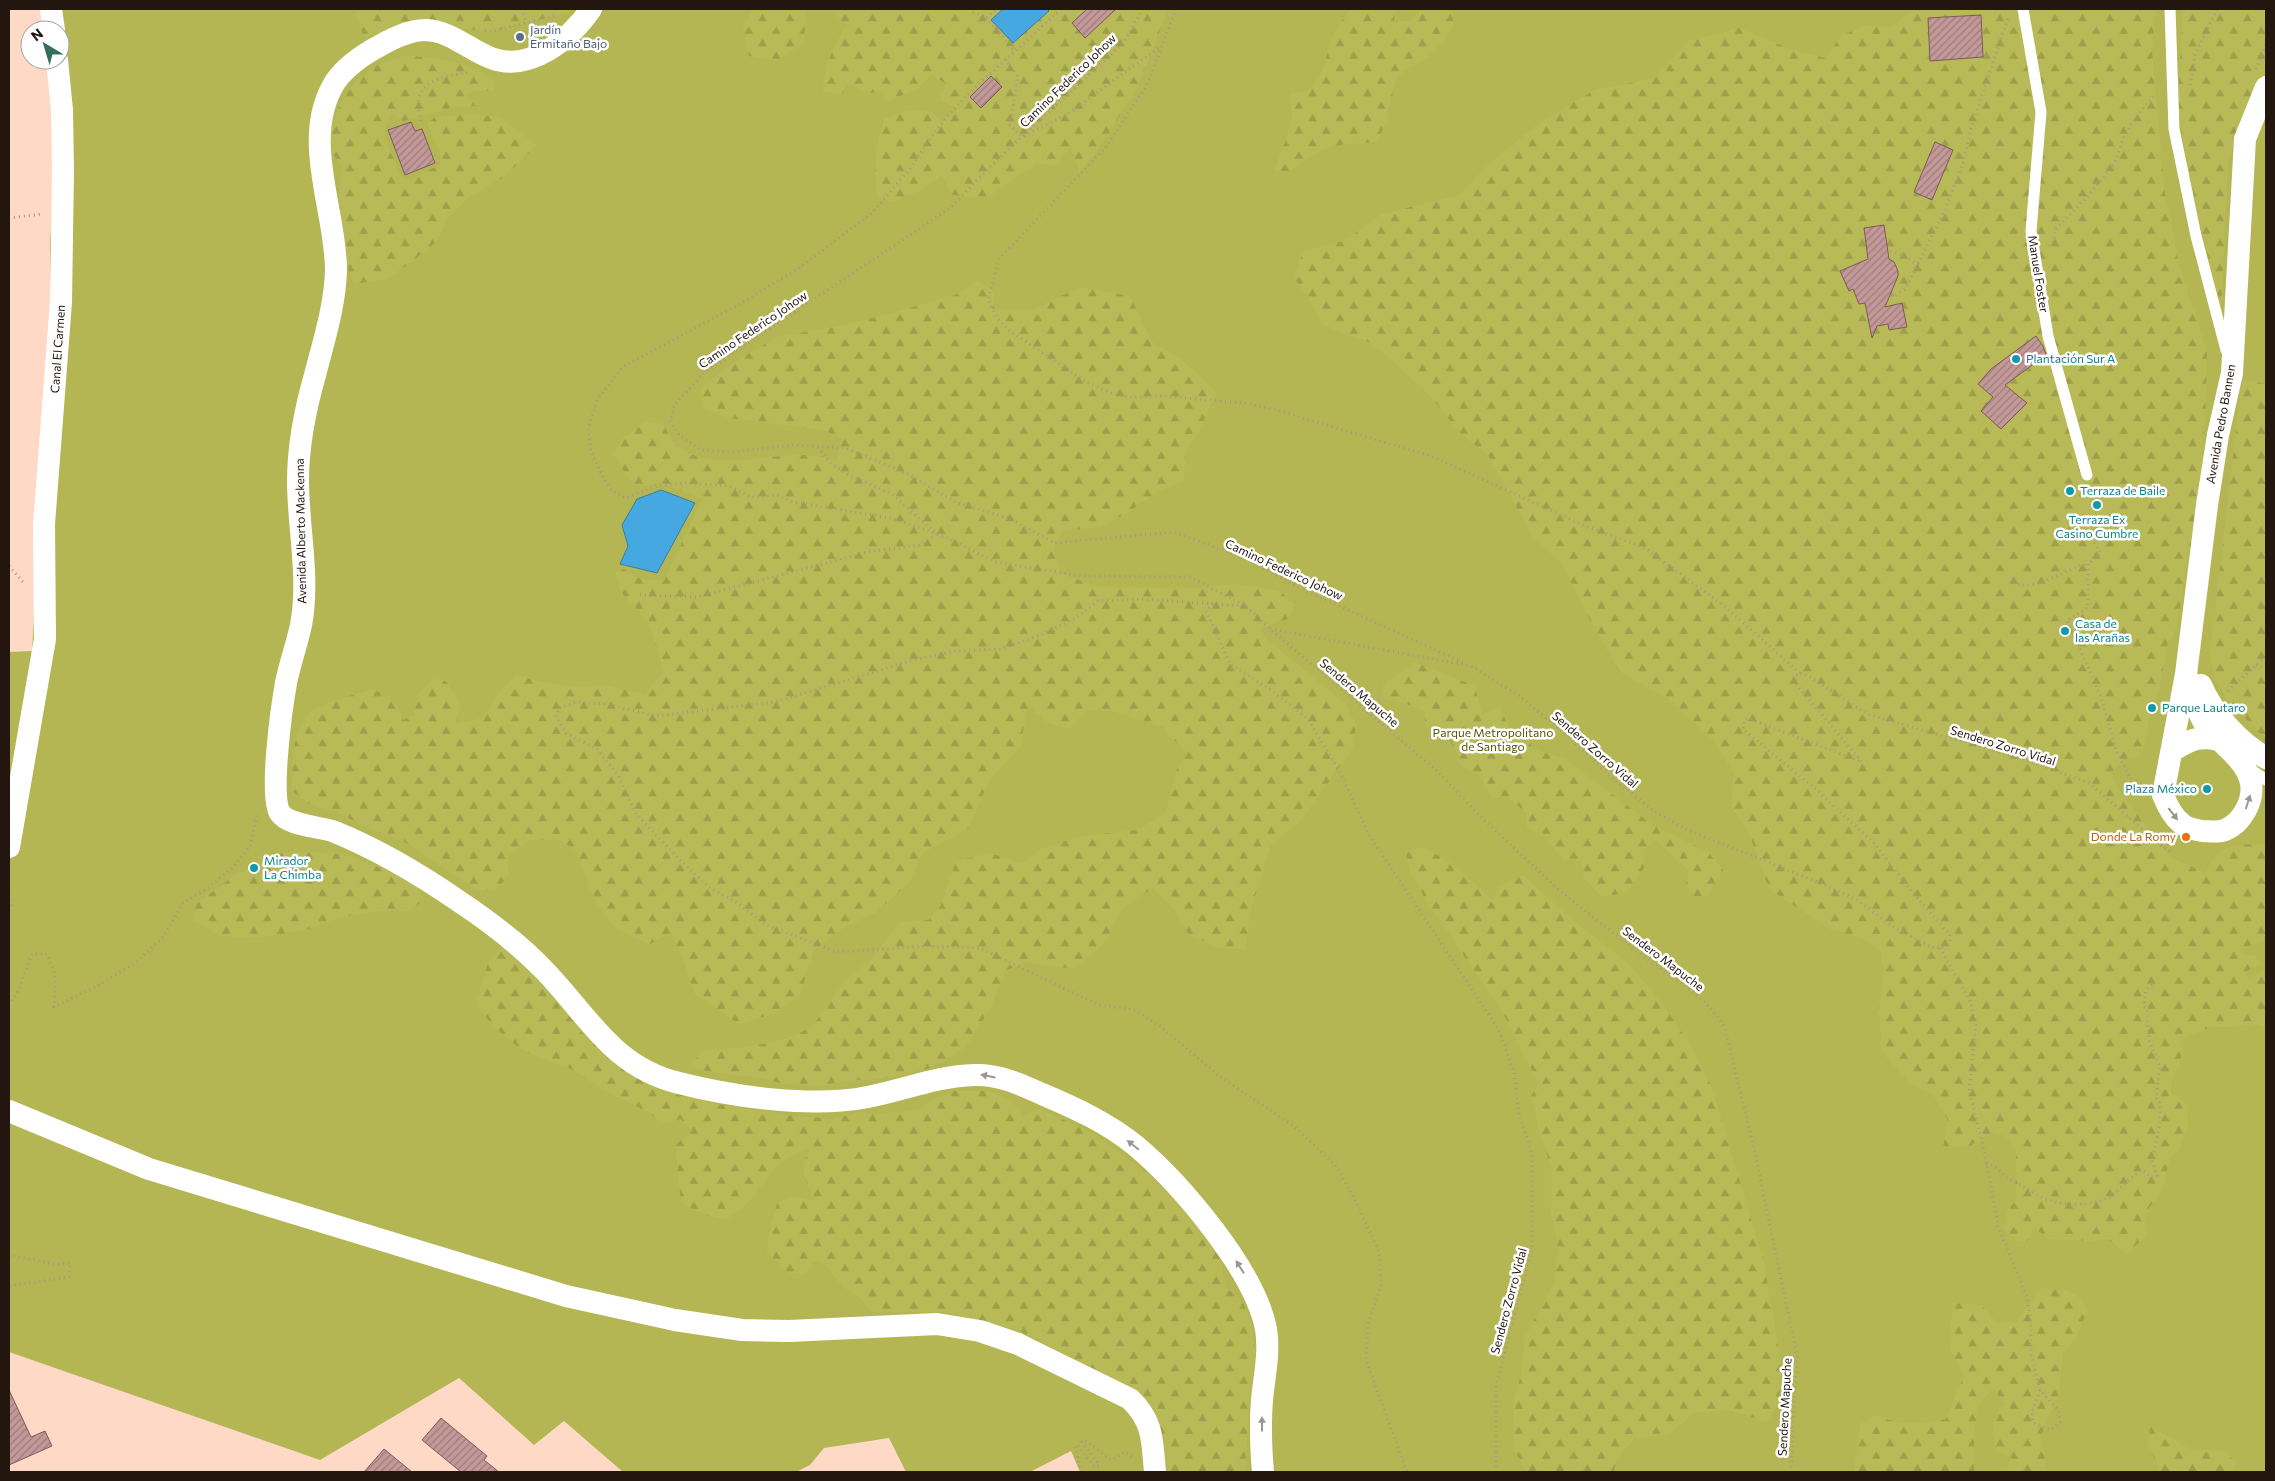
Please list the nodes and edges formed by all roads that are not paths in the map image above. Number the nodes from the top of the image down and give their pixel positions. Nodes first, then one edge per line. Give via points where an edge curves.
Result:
1 (591, 9) edge
2 (2023, 9) edge
3 (2170, 9) edge
4 (58, 70) edge
5 (2266, 87) edge
6 (2232, 373) junction
7 (2087, 475) dead end
8 (2192, 672) junction
9 (2218, 740) junction
10 (2172, 751) junction
11 (2266, 758) edge
12 (2244, 765) junction
13 (2266, 780) edge
14 (9, 847) edge
15 (9, 1110) edge
16 (1148, 1467) edge
17 (1263, 1472) edge

17 -> 1 street, Avenida Alberto Mackenna via 1262,1398 1268,1346 1260,1307 1250,1283 1234,1258 1161,1170 1108,1126 1013,1081 981,1074 949,1077 863,1098 828,1101 728,1093 672,1082 643,1069 616,1051 595,1032 527,953 462,903 364,844 321,827 294,823 280,813 275,787 281,718 304,606 298,481 302,426 334,294 336,266 334,235 322,177 320,146 325,104 338,78 358,59 396,37 427,30 442,33 496,60 511,63 529,59 564,40
2 - 7 lane, Manuel Foster via 2041,112 2031,231 2048,336
3 - 6 lane via 2174,129 2196,236
4 - 14 street, Canal El Carmen via 62,110 61,302 44,524 45,639
5 - 6 street, Avenida Pedro Bannen via 2245,139
6 - 8 street, Avenida Pedro Bannen via 2207,504
8 - 9 street, Avenida Pedro Bannen via 2204,722
8 - 10 street, Avenida Pedro Bannen
8 - 11 street via 2214,709 2234,732
9 - 10 street via 2205,737 2191,739
9 - 12 street, Avenida Pedro Bannen
10 -> 12 street, Avenida Pedro Bannen via 2163,795 2168,809 2182,825 2197,830 2225,830 2240,819 2252,792
12 - 13 lane
15 - 16 street via 149,1169 566,1296 675,1320 742,1330 936,1324 980,1331 1018,1344 1130,1398 1143,1411 1150,1426

